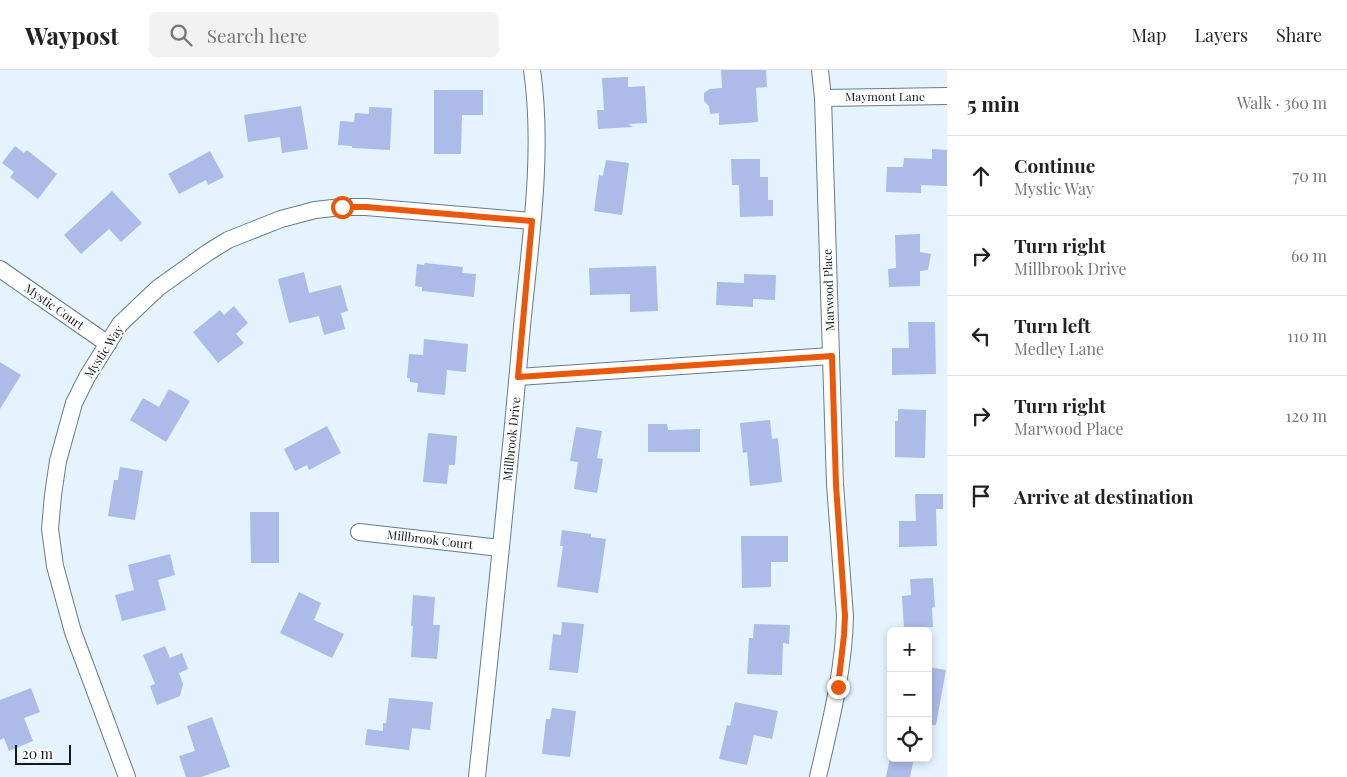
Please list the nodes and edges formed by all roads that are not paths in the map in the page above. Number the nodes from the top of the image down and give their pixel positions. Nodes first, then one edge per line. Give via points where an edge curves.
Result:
1 (532, 70) edge
2 (820, 70) edge
3 (947, 96) edge
4 (823, 98) junction
5 (532, 221) junction
6 (0, 269) edge
7 (108, 344) junction
8 (832, 356) junction
9 (518, 377) junction
10 (359, 532) dead end
11 (500, 548) junction
12 (127, 777) edge
13 (477, 777) edge
14 (818, 777) edge

1 - 5 street, Millbrook Drive via 536,155
2 - 4 street, Marwood Place
3 - 4 street, Maymont Lane
4 - 8 street, Marwood Place
5 - 7 street, Mystic Way via 366,207 315,210 281,219 228,240 158,288 120,324
5 - 9 street, Millbrook Drive
6 - 7 street, Mystic Court
7 - 12 street, Mystic Way via 74,403 58,461 50,529 62,599
8 - 9 street
8 - 14 street, Marwood Place via 845,616 838,687
9 - 11 street, Millbrook Drive
10 - 11 street, Millbrook Court
11 - 13 street, Millbrook Drive

